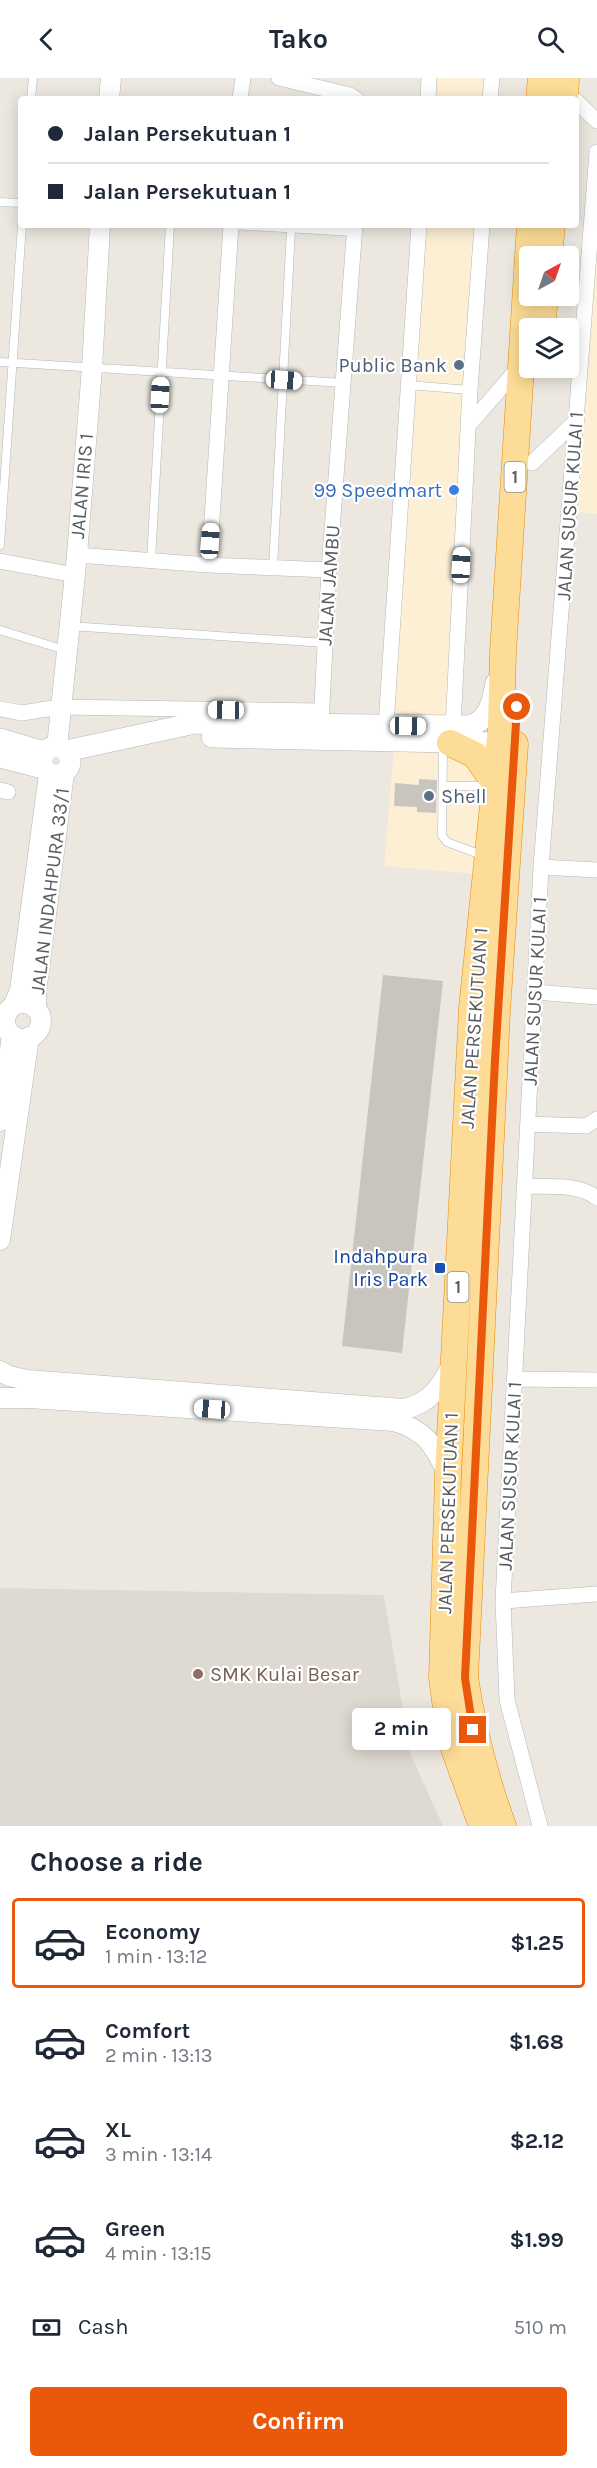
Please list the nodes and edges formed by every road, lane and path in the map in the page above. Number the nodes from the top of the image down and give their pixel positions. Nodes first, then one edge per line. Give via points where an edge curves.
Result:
1 (33, 78) edge
2 (111, 78) edge
3 (243, 78) edge
4 (279, 78) edge
5 (429, 78) edge
6 (492, 78) edge
7 (541, 78) edge
8 (31, 96) edge
9 (109, 96) edge
10 (240, 96) edge
11 (352, 96) edge
12 (428, 96) edge
13 (490, 96) edge
14 (539, 96) edge
15 (579, 104) edge
16 (597, 121) edge
17 (597, 152) edge
18 (0, 202) edge
19 (18, 203) edge
20 (22, 228) edge
21 (100, 228) edge
22 (170, 228) edge
23 (230, 228) edge
24 (276, 228) edge
25 (355, 228) edge
26 (419, 228) edge
27 (482, 228) edge
28 (530, 228) edge
29 (552, 228) edge
30 (291, 229) junction
31 (594, 231) edge
32 (550, 246) edge
33 (593, 249) edge
34 (530, 318) edge
35 (0, 362) edge
36 (14, 363) junction
37 (92, 368) junction
38 (161, 372) junction
39 (222, 375) junction
40 (519, 376) edge
41 (529, 378) edge
42 (530, 378) edge
43 (284, 380) junction
44 (344, 383) junction
45 (408, 385) junction
46 (470, 390) junction
47 (577, 420) junction
48 (468, 426) junction
49 (532, 463) junction
50 (0, 545) edge
51 (151, 560) junction
52 (0, 561) edge
53 (76, 565) junction
54 (209, 565) junction
55 (273, 567) junction
56 (328, 570) junction
57 (68, 626) junction
58 (0, 630) edge
59 (325, 643) junction
60 (65, 650) junction
61 (503, 652) junction
62 (59, 707) junction
63 (0, 709) edge
64 (321, 717) junction
65 (386, 725) junction
66 (507, 736) junction
67 (449, 737) junction
68 (0, 739) edge
69 (0, 757) edge
70 (56, 761) junction
71 (494, 784) junction
72 (443, 786) junction
73 (488, 858) junction
74 (541, 867) junction
75 (597, 870) edge
76 (535, 992) junction
77 (597, 997) edge
78 (36, 1009) junction
79 (10, 1020) edge
80 (597, 1119) edge
81 (0, 1121) edge
82 (528, 1125) junction
83 (525, 1186) junction
84 (597, 1198) edge
85 (0, 1240) edge
86 (455, 1358) junction
87 (0, 1371) edge
88 (515, 1379) junction
89 (597, 1380) edge
90 (0, 1398) edge
91 (448, 1475) junction
92 (597, 1594) edge
93 (503, 1601) junction
94 (482, 1826) edge
95 (502, 1826) edge
96 (540, 1826) edge

1 - 8 lane
2 - 9 street
3 - 10 street
4 - 11 street
5 - 12 street
6 - 13 street
7 - 14 highway
15 - 16 street
17 - 31 street, JALAN SUSUR KULAI 1
18 - 19 lane
20 - 36 lane
21 - 37 street, JALAN IRIS 1
22 - 38 lane
23 - 39 street
24 - 30 lane
25 - 30 lane
25 - 44 street, JALAN JAMBU
26 - 45 street
27 - 46 street
28 - 34 highway, JALAN PERSEKUTUAN 1 / 1
29 - 32 highway
30 - 43 lane
31 - 33 street, JALAN SUSUR KULAI 1
33 - 47 street, JALAN SUSUR KULAI 1
35 - 36 lane
36 - 37 lane
36 - 50 lane
37 - 38 lane
37 - 53 street, JALAN IRIS 1
38 - 39 lane
38 - 51 lane
39 - 43 lane
39 - 54 street
40 - 48 street
41 - 61 highway, JALAN PERSEKUTUAN 1 / 1
42 - 49 highway, JALAN PERSEKUTUAN 1 / 1
43 - 44 lane
43 - 55 lane
44 - 56 street, JALAN JAMBU
45 - 46 lane
45 - 65 street
46 - 48 street
47 - 49 street
47 - 74 street, JALAN SUSUR KULAI 1
48 - 67 street
49 - 66 highway, JALAN PERSEKUTUAN 1 / 1
51 - 53 street
51 - 54 street
52 - 53 street
53 - 57 street, JALAN IRIS 1
54 - 55 street
55 - 56 street
56 - 59 street, JALAN JAMBU
57 - 59 lane
57 - 60 street, JALAN IRIS 1
58 - 60 lane
59 - 64 street, JALAN JAMBU
60 - 62 street, JALAN IRIS 1
61 - 66 highway, JALAN PERSEKUTUAN 1 / 1
61 - 67 main road via 486,715
62 - 63 street via 22,713
62 - 64 street
62 - 70 street, JALAN IRIS 1
64 - 65 main road
64 - 70 main road via 195,723
65 - 67 main road
66 - 67 main road
66 - 71 highway, JALAN PERSEKUTUAN 1 / 1
66 - 95 highway, JALAN PERSEKUTUAN 1 / 1 via 465,1678 473,1730
67 - 70 main road via 200,736
67 - 71 highway via 475,755
67 - 72 lane
68 - 70 main road
69 - 70 main road
70 - 78 street, JALAN INDAHPURA 33/1
70 - 79 street, JALAN INDAHPURA 33/1 via 20,990
71 - 72 lane
71 - 73 highway, JALAN PERSEKUTUAN 1 / 1
72 - 73 lane via 442,836 447,842
73 - 86 highway, JALAN PERSEKUTUAN 1 / 1 via 472,1008
74 - 75 street
74 - 76 street, JALAN SUSUR KULAI 1
76 - 77 street
76 - 82 street, JALAN SUSUR KULAI 1
78 - 79 street via 26,1003
78 - 79 street, JALAN INDAHPURA 33/1 via 40,1025
79 - 81 street, JALAN INDAHPURA 33/1
79 - 85 street, JALAN INDAHPURA 33/1
80 - 82 street via 586,1126
82 - 83 street, JALAN SUSUR KULAI 1
83 - 84 street via 577,1189
83 - 88 street, JALAN SUSUR KULAI 1
86 - 87 street via 440,1386 426,1401 404,1409 27,1380
86 - 91 highway, JALAN PERSEKUTUAN 1 / 1
88 - 89 street
88 - 93 street, JALAN SUSUR KULAI 1
90 - 91 street via 394,1421 412,1428 434,1446
91 - 94 highway, JALAN PERSEKUTUAN 1 / 1 via 442,1678 450,1738
92 - 93 street
93 - 96 street, JALAN SUSUR KULAI 1 via 507,1700

